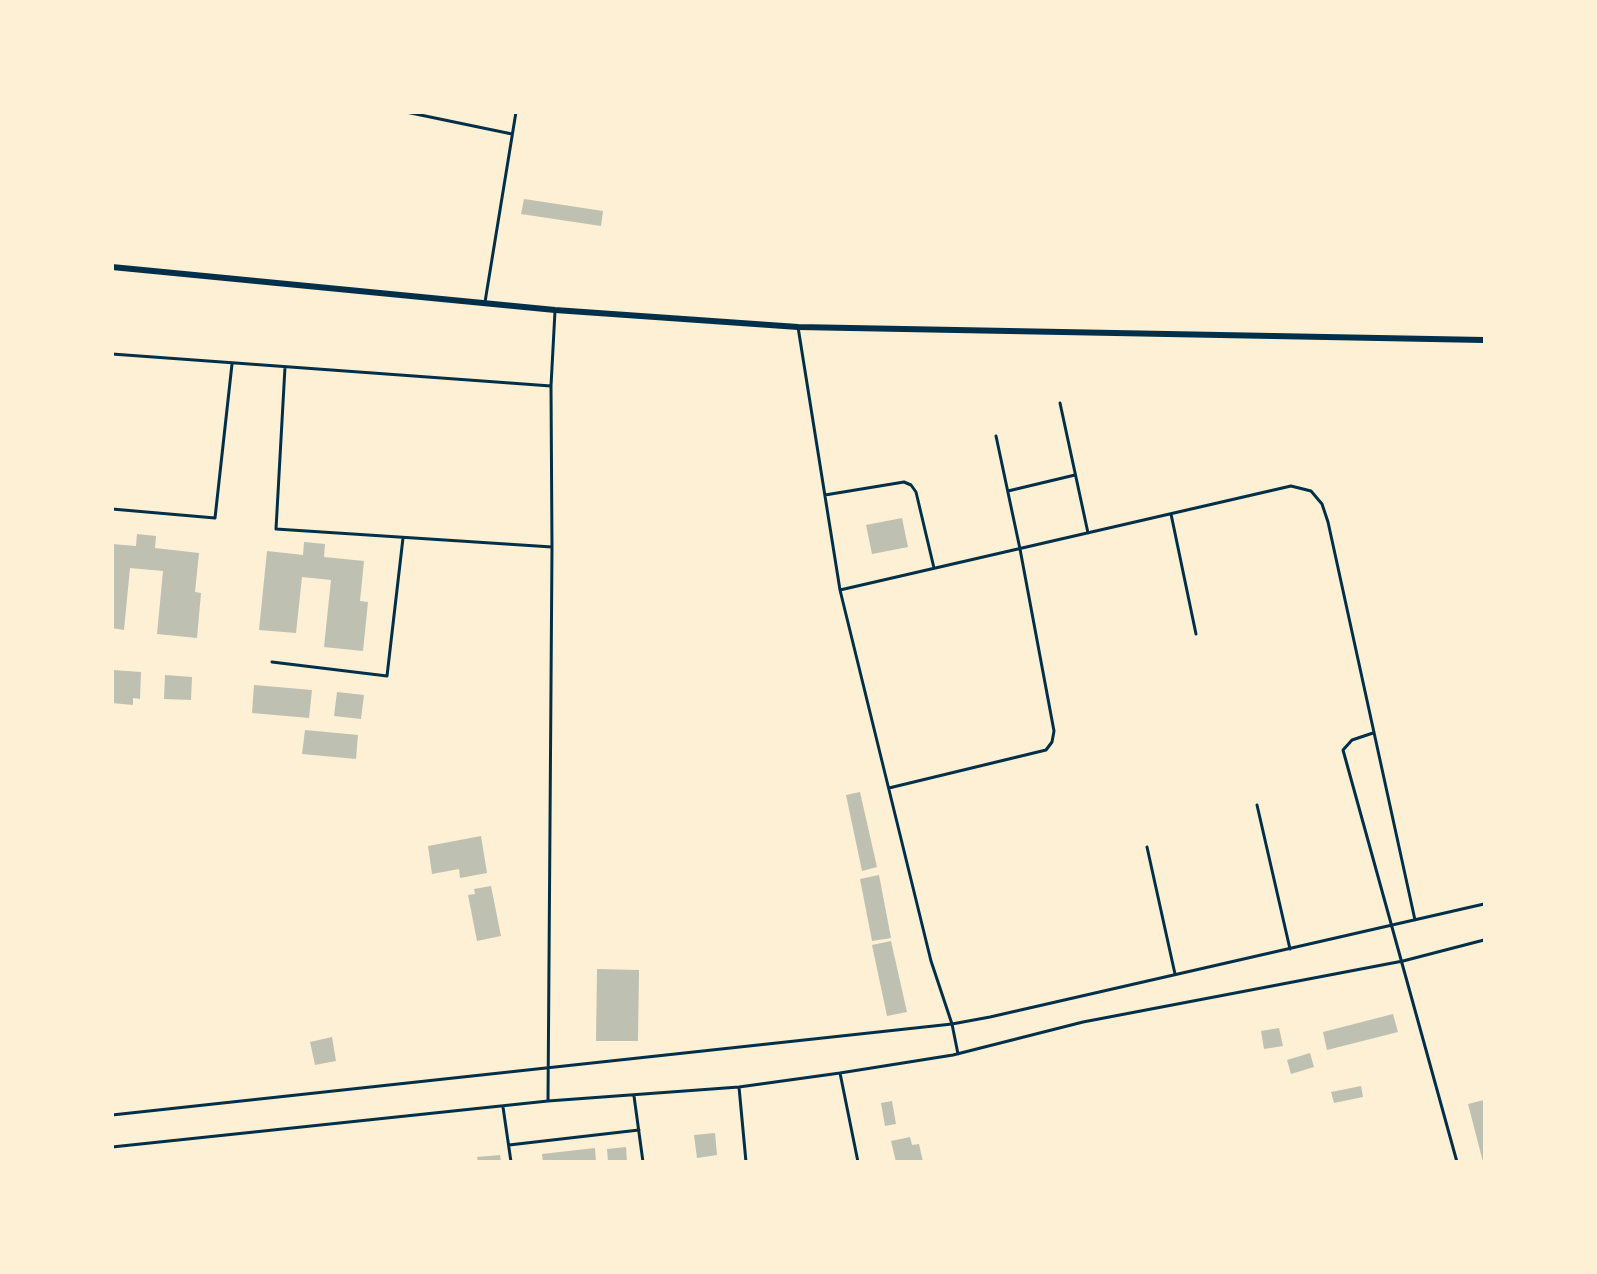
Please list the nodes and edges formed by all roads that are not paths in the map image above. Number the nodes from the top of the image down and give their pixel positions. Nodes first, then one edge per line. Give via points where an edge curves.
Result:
1 (406, 112) edge
2 (516, 112) edge
3 (512, 134) junction
4 (112, 267) edge
5 (485, 304) junction
6 (555, 310) junction
7 (798, 327) junction
8 (1485, 340) edge
9 (112, 354) edge
10 (232, 364) junction
11 (285, 367) junction
12 (551, 386) junction
13 (1060, 403) dead end
14 (996, 436) dead end
15 (1075, 475) junction
16 (1008, 491) junction
17 (825, 495) junction
18 (112, 509) edge
19 (1171, 514) junction
20 (1088, 533) junction
21 (403, 538) junction
22 (552, 547) junction
23 (1020, 549) junction
24 (934, 568) junction
25 (840, 590) junction
26 (1196, 634) dead end
27 (272, 662) dead end
28 (1374, 732) junction
29 (889, 788) junction
30 (1257, 806) dead end
31 (1147, 847) dead end
32 (1485, 904) edge
33 (1415, 920) junction
34 (1393, 925) junction
35 (1485, 940) edge
36 (1290, 949) junction
37 (1403, 962) junction
38 (1175, 975) junction
39 (952, 1024) junction
40 (958, 1054) junction
41 (549, 1069) junction
42 (840, 1073) junction
43 (739, 1087) junction
44 (634, 1096) junction
45 (548, 1101) junction
46 (503, 1107) junction
47 (112, 1115) edge
48 (639, 1130) junction
49 (509, 1145) junction
50 (112, 1147) edge
51 (512, 1161) edge
52 (644, 1161) edge
53 (746, 1161) edge
54 (858, 1161) edge
55 (1457, 1161) edge

1 - 3 lane
2 - 3 lane
3 - 5 lane
4 - 5 street
5 - 6 street
6 - 7 street
6 - 12 lane
7 - 8 street
7 - 17 lane
9 - 10 lane
10 - 11 lane
10 - 18 lane via 215,518
11 - 12 lane
11 - 21 lane via 276,529
12 - 22 lane
13 - 15 lane
14 - 16 lane
15 - 16 lane
15 - 20 lane
16 - 23 lane
17 - 24 lane via 904,482 911,485
17 - 25 lane
19 - 20 lane
19 - 26 lane
19 - 28 lane via 1291,486 1311,491 1322,504 1328,522
20 - 23 lane
21 - 22 lane
21 - 27 lane via 387,676
22 - 41 lane
23 - 24 lane
23 - 29 lane via 1052,742 1046,750
24 - 25 lane
25 - 29 lane
28 - 33 lane
28 - 34 lane via 1352,740 1343,750
29 - 39 lane via 931,962
30 - 36 lane
31 - 38 lane
32 - 33 lane
33 - 34 lane
34 - 36 lane
34 - 37 lane
35 - 37 lane
36 - 38 lane
37 - 40 lane via 1083,1023
37 - 55 lane
38 - 39 lane
39 - 40 lane
39 - 41 lane
40 - 42 lane
41 - 45 lane
41 - 47 lane
42 - 43 lane
42 - 54 lane
43 - 44 lane
43 - 53 lane
44 - 45 lane
44 - 48 lane
45 - 46 lane
46 - 49 lane
46 - 50 lane
48 - 49 lane
48 - 52 lane
49 - 51 lane

